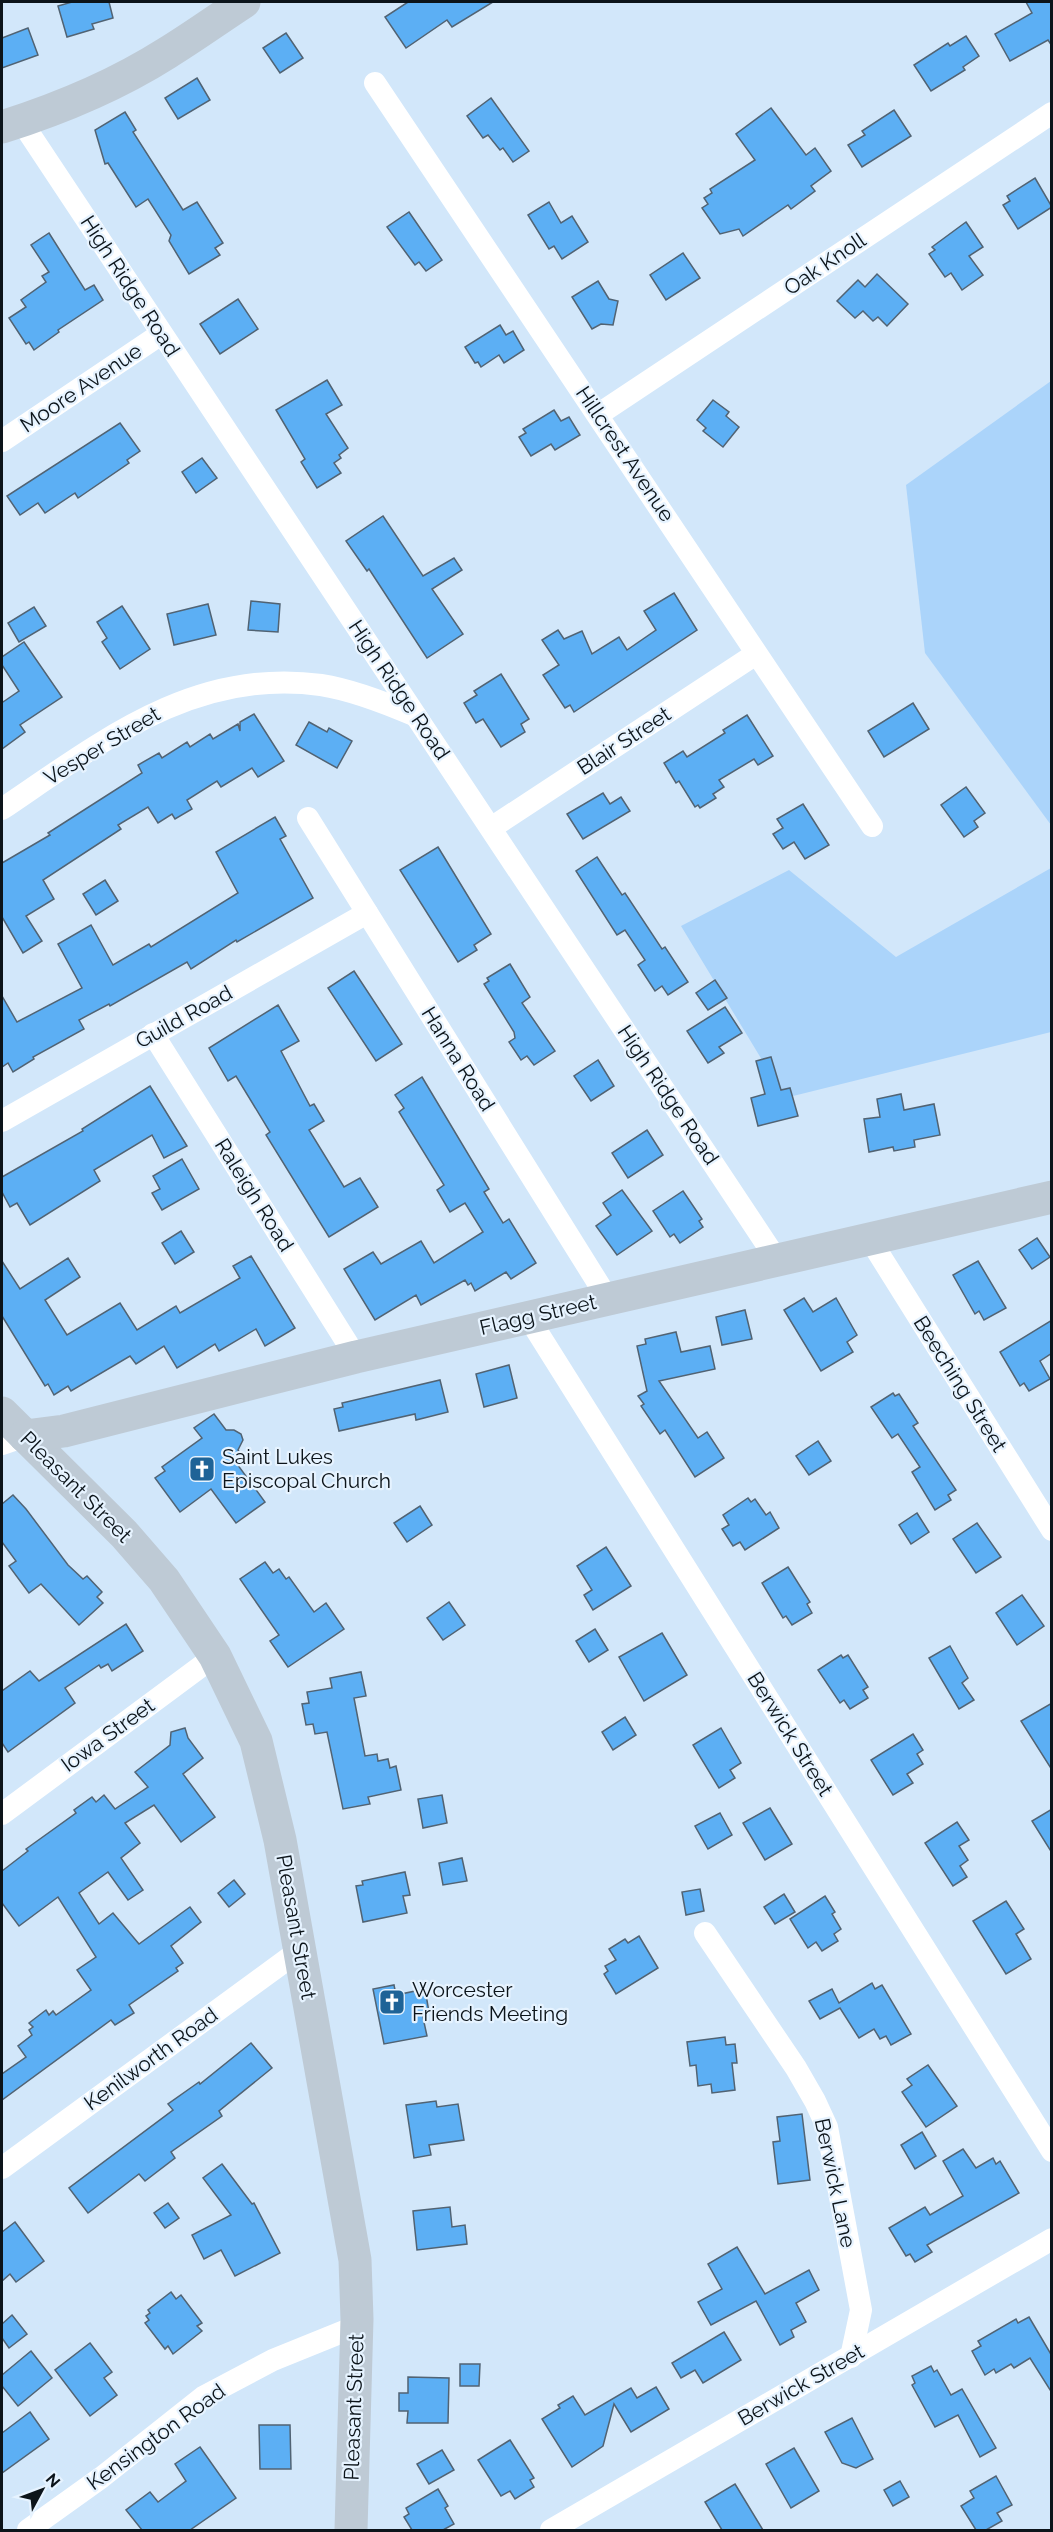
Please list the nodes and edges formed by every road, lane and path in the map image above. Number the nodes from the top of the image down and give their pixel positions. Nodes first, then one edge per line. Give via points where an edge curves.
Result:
1 (244, 2) edge
2 (375, 83) dead end
3 (1052, 112) edge
4 (11, 124) edge
5 (161, 334) junction
6 (599, 414) junction
7 (2, 441) edge
8 (756, 654) junction
9 (416, 716) junction
10 (2, 808) edge
11 (308, 818) dead end
12 (872, 826) dead end
13 (491, 828) junction
14 (367, 913) junction
15 (153, 1034) junction
16 (2, 1121) edge
17 (1052, 1197) edge
18 (869, 1238) junction
19 (777, 1260) junction
20 (608, 1299) junction
21 (528, 1317) junction
22 (356, 1357) junction
23 (2, 1413) edge
24 (13, 1440) edge
25 (1052, 1530) edge
26 (215, 1656) junction
27 (2, 1814) edge
28 (705, 1933) dead end
29 (300, 1950) junction
30 (1052, 2151) edge
31 (2, 2168) edge
32 (1052, 2239) edge
33 (357, 2326) junction
34 (851, 2357) junction
35 (28, 2530) edge
36 (351, 2530) edge
37 (550, 2530) edge

1 - 4 street via 118,80 70,103
2 - 6 street, Hillcrest Avenue
3 - 6 street, Oak Knoll
4 - 5 street, High Ridge Road
5 - 7 street, Moore Avenue
5 - 9 street, High Ridge Road
6 - 8 street, Hillcrest Avenue
8 - 12 street, Hillcrest Avenue
8 - 13 street, Blair Street
9 - 10 street, Vesper Street via 346,692 301,683 251,684 203,693 126,726
9 - 13 street, High Ridge Road
11 - 14 street, Hanna Road
13 - 19 street, High Ridge Road
14 - 15 street, Guild Road
14 - 20 street, Hanna Road
15 - 16 street, Guild Road
15 - 22 street, Raleigh Road
17 - 18 street, Flagg Street
18 - 19 street, Flagg Street
18 - 25 street, Beeching Street
19 - 20 street, Flagg Street
20 - 21 street, Flagg Street
21 - 22 street, Flagg Street
21 - 30 street, Berwick Street
22 - 24 street, Flagg Street via 64,1431
23 - 24 street, Pleasant Street
24 - 26 street, Pleasant Street via 124,1534 184,1608
26 - 27 street, Iowa Street
26 - 29 street, Pleasant Street via 246,1716 266,1774
28 - 34 street, Berwick Lane via 796,2068 827,2127 861,2310
29 - 31 street, Kenilworth Road
29 - 33 street, Pleasant Street via 353,2242
32 - 34 street, Berwick Street
33 - 35 street, Kensington Road via 273,2360 203,2397
33 - 36 street, Pleasant Street
34 - 37 street, Berwick Street

